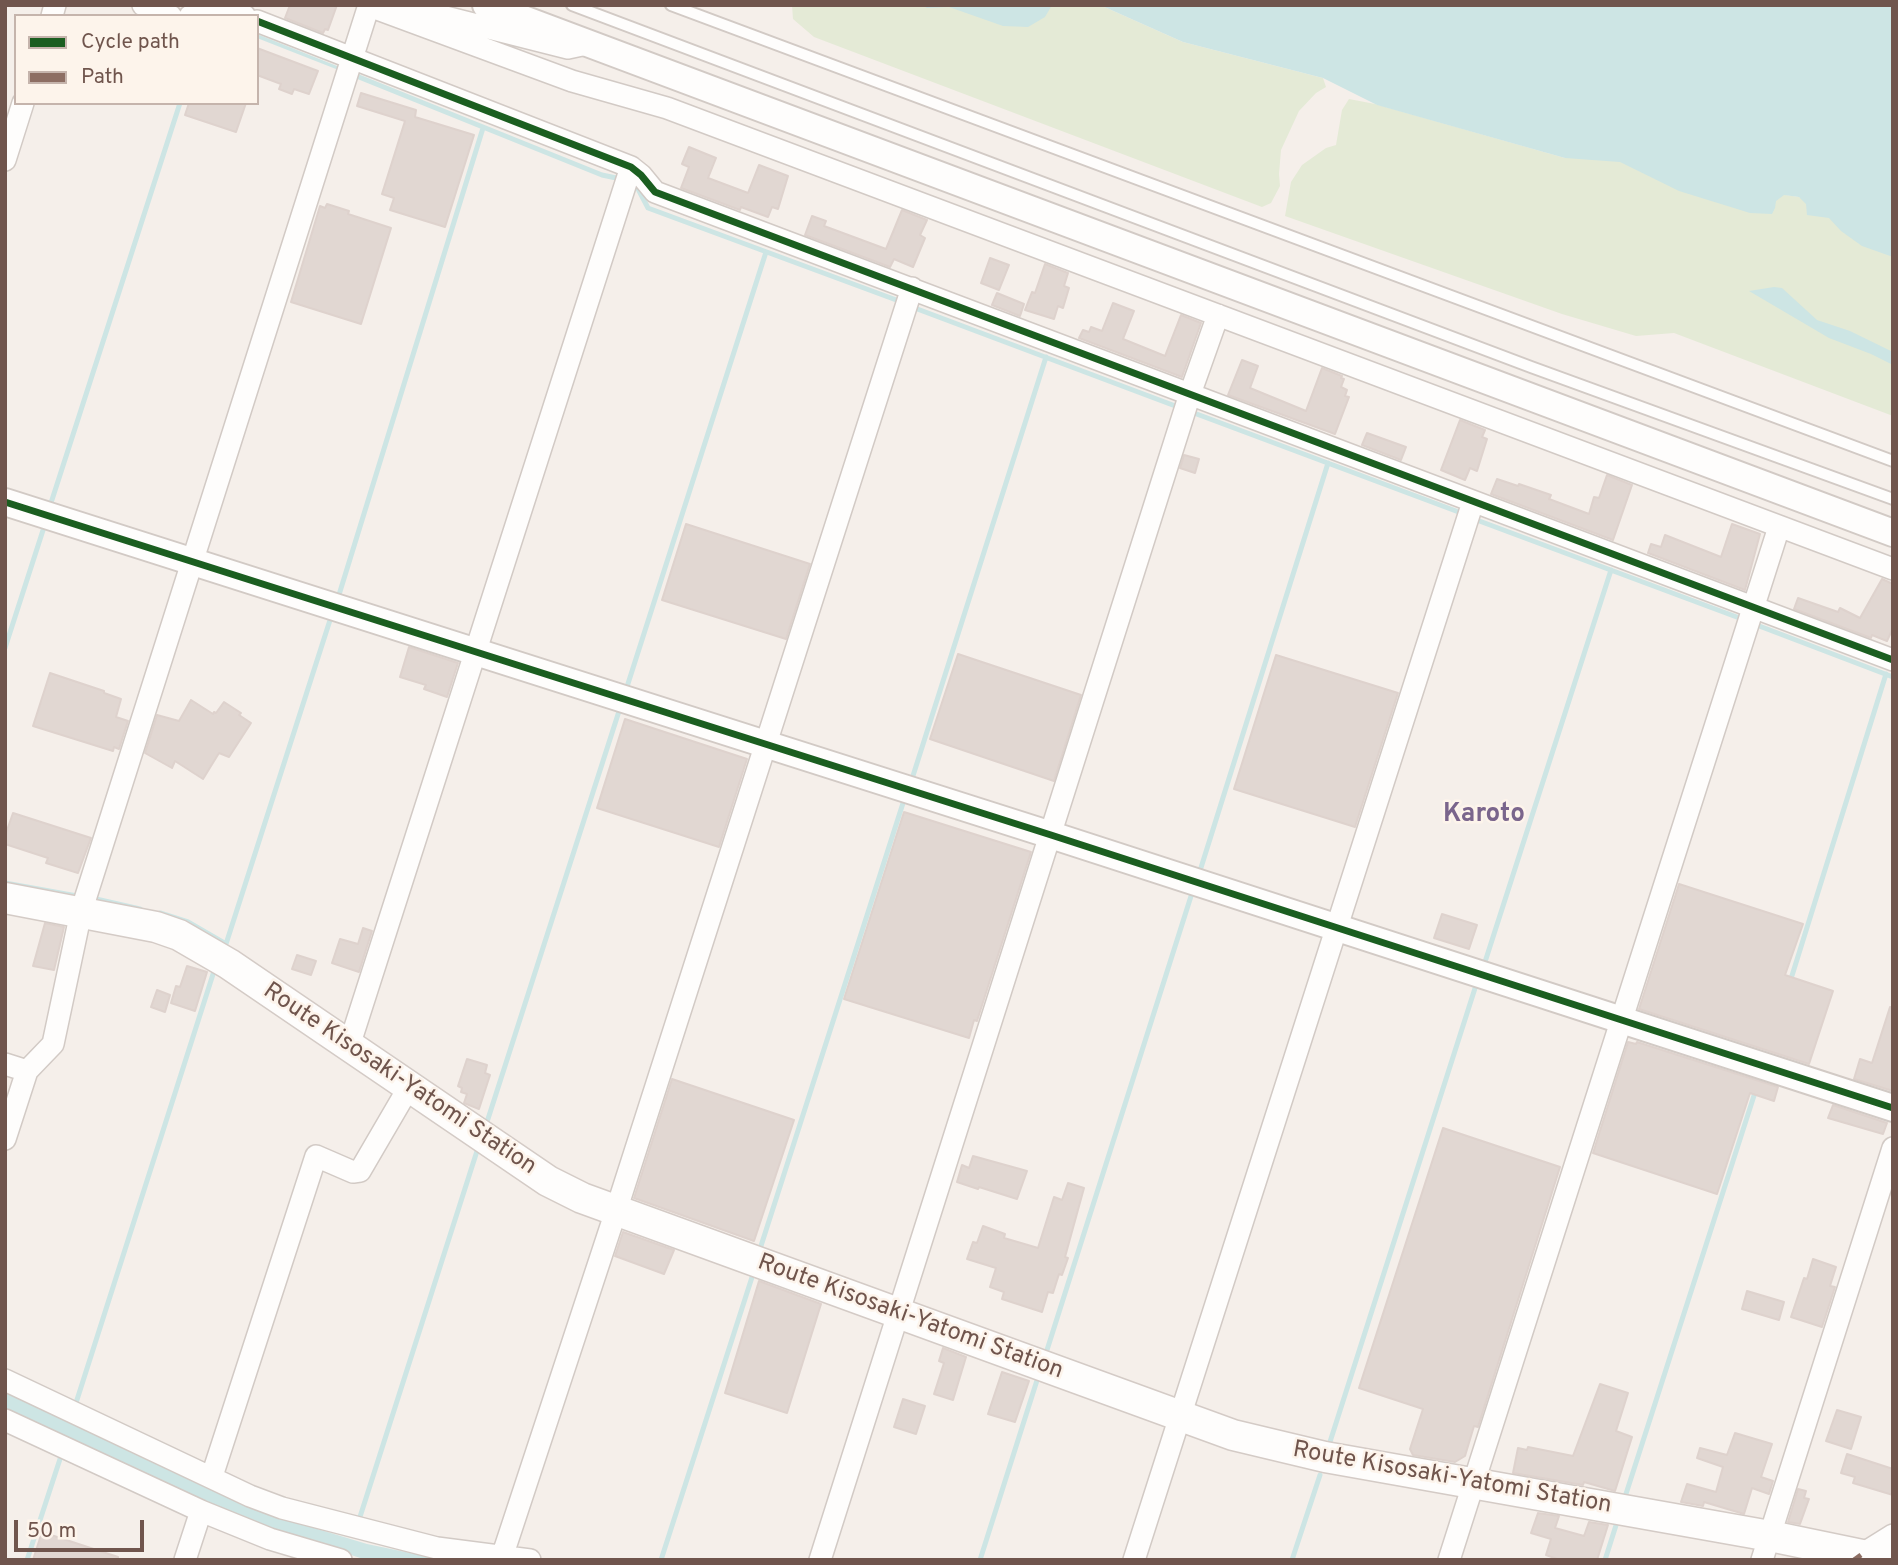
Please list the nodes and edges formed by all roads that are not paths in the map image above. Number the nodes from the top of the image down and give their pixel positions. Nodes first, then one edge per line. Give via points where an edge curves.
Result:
1 (143, 5) edge
2 (212, 5) edge
3 (218, 5) edge
4 (401, 5) edge
5 (486, 5) edge
6 (572, 5) edge
7 (671, 5) edge
8 (369, 6) edge
9 (166, 14) edge
10 (194, 14) edge
11 (240, 14) edge
12 (259, 21) edge
13 (587, 44) junction
14 (349, 67) junction
15 (22, 105) edge
16 (5, 160) edge
17 (631, 167) junction
18 (912, 288) junction
19 (1218, 315) junction
20 (1190, 394) junction
21 (1893, 461) edge
22 (1893, 499) edge
23 (5, 502) edge
24 (1473, 502) junction
25 (1779, 527) junction
26 (1893, 533) edge
27 (192, 562) junction
28 (1893, 569) edge
29 (1753, 607) junction
30 (476, 653) junction
31 (1893, 660) edge
32 (764, 745) junction
33 (1051, 835) junction
34 (5, 898) edge
35 (81, 912) junction
36 (1336, 929) junction
37 (1621, 1018) junction
38 (349, 1046) junction
39 (5, 1064) edge
40 (27, 1071) junction
41 (409, 1087) junction
42 (1893, 1108) edge
43 (5, 1139) edge
44 (1893, 1149) edge
45 (617, 1211) junction
46 (898, 1314) junction
47 (5, 1380) edge
48 (1182, 1415) junction
49 (5, 1420) edge
50 (212, 1476) junction
51 (1473, 1483) junction
52 (201, 1511) junction
53 (1893, 1535) edge
54 (1766, 1548) edge
55 (1874, 1557) edge
56 (503, 1558) edge
57 (186, 1560) edge
58 (341, 1560) edge
59 (530, 1560) edge
60 (820, 1560) edge
61 (1134, 1560) edge
62 (1449, 1560) edge

1 - 9 street
2 - 10 street
3 - 11 street
4 - 13 street via 568,48
5 - 13 street
6 - 22 lane
7 - 21 lane
8 - 14 street
8 - 19 street via 572,81 667,108
12 - 14 street
13 - 26 street
14 - 17 street
14 - 27 street
15 - 16 street
17 - 18 street via 655,192
17 - 30 street
18 - 20 street
18 - 32 street
19 - 20 street
19 - 25 street
20 - 24 street
20 - 33 street
23 - 27 street
24 - 29 street
24 - 36 street
25 - 28 street
25 - 29 street
27 - 30 street
27 - 35 street
29 - 31 street
29 - 37 street
30 - 32 street
30 - 38 street
32 - 33 street
32 - 45 street
33 - 36 street
33 - 46 street
34 - 35 main road, Route Kisosaki-Yatomi Station
35 - 38 main road, Route Kisosaki-Yatomi Station via 179,935
35 - 40 street via 53,1044
36 - 37 street
36 - 48 street
37 - 42 street
37 - 51 street
38 - 41 main road, Route Kisosaki-Yatomi Station
39 - 40 street
40 - 43 street
41 - 45 main road, Route Kisosaki-Yatomi Station via 548,1181
41 - 50 street via 360,1171 316,1156
44 - 54 street
45 - 46 main road, Route Kisosaki-Yatomi Station
45 - 56 street
46 - 48 main road, Route Kisosaki-Yatomi Station
46 - 60 street
47 - 50 street
48 - 51 main road, Route Kisosaki-Yatomi Station via 1279,1448
48 - 61 street
49 - 52 street
50 - 56 street via 282,1508 437,1548
51 - 54 main road, Route Kisosaki-Yatomi Station
51 - 62 street
52 - 57 street
52 - 58 street via 270,1539
53 - 55 street
54 - 55 main road, Route Kisosaki-Yatomi Station
56 - 59 street

